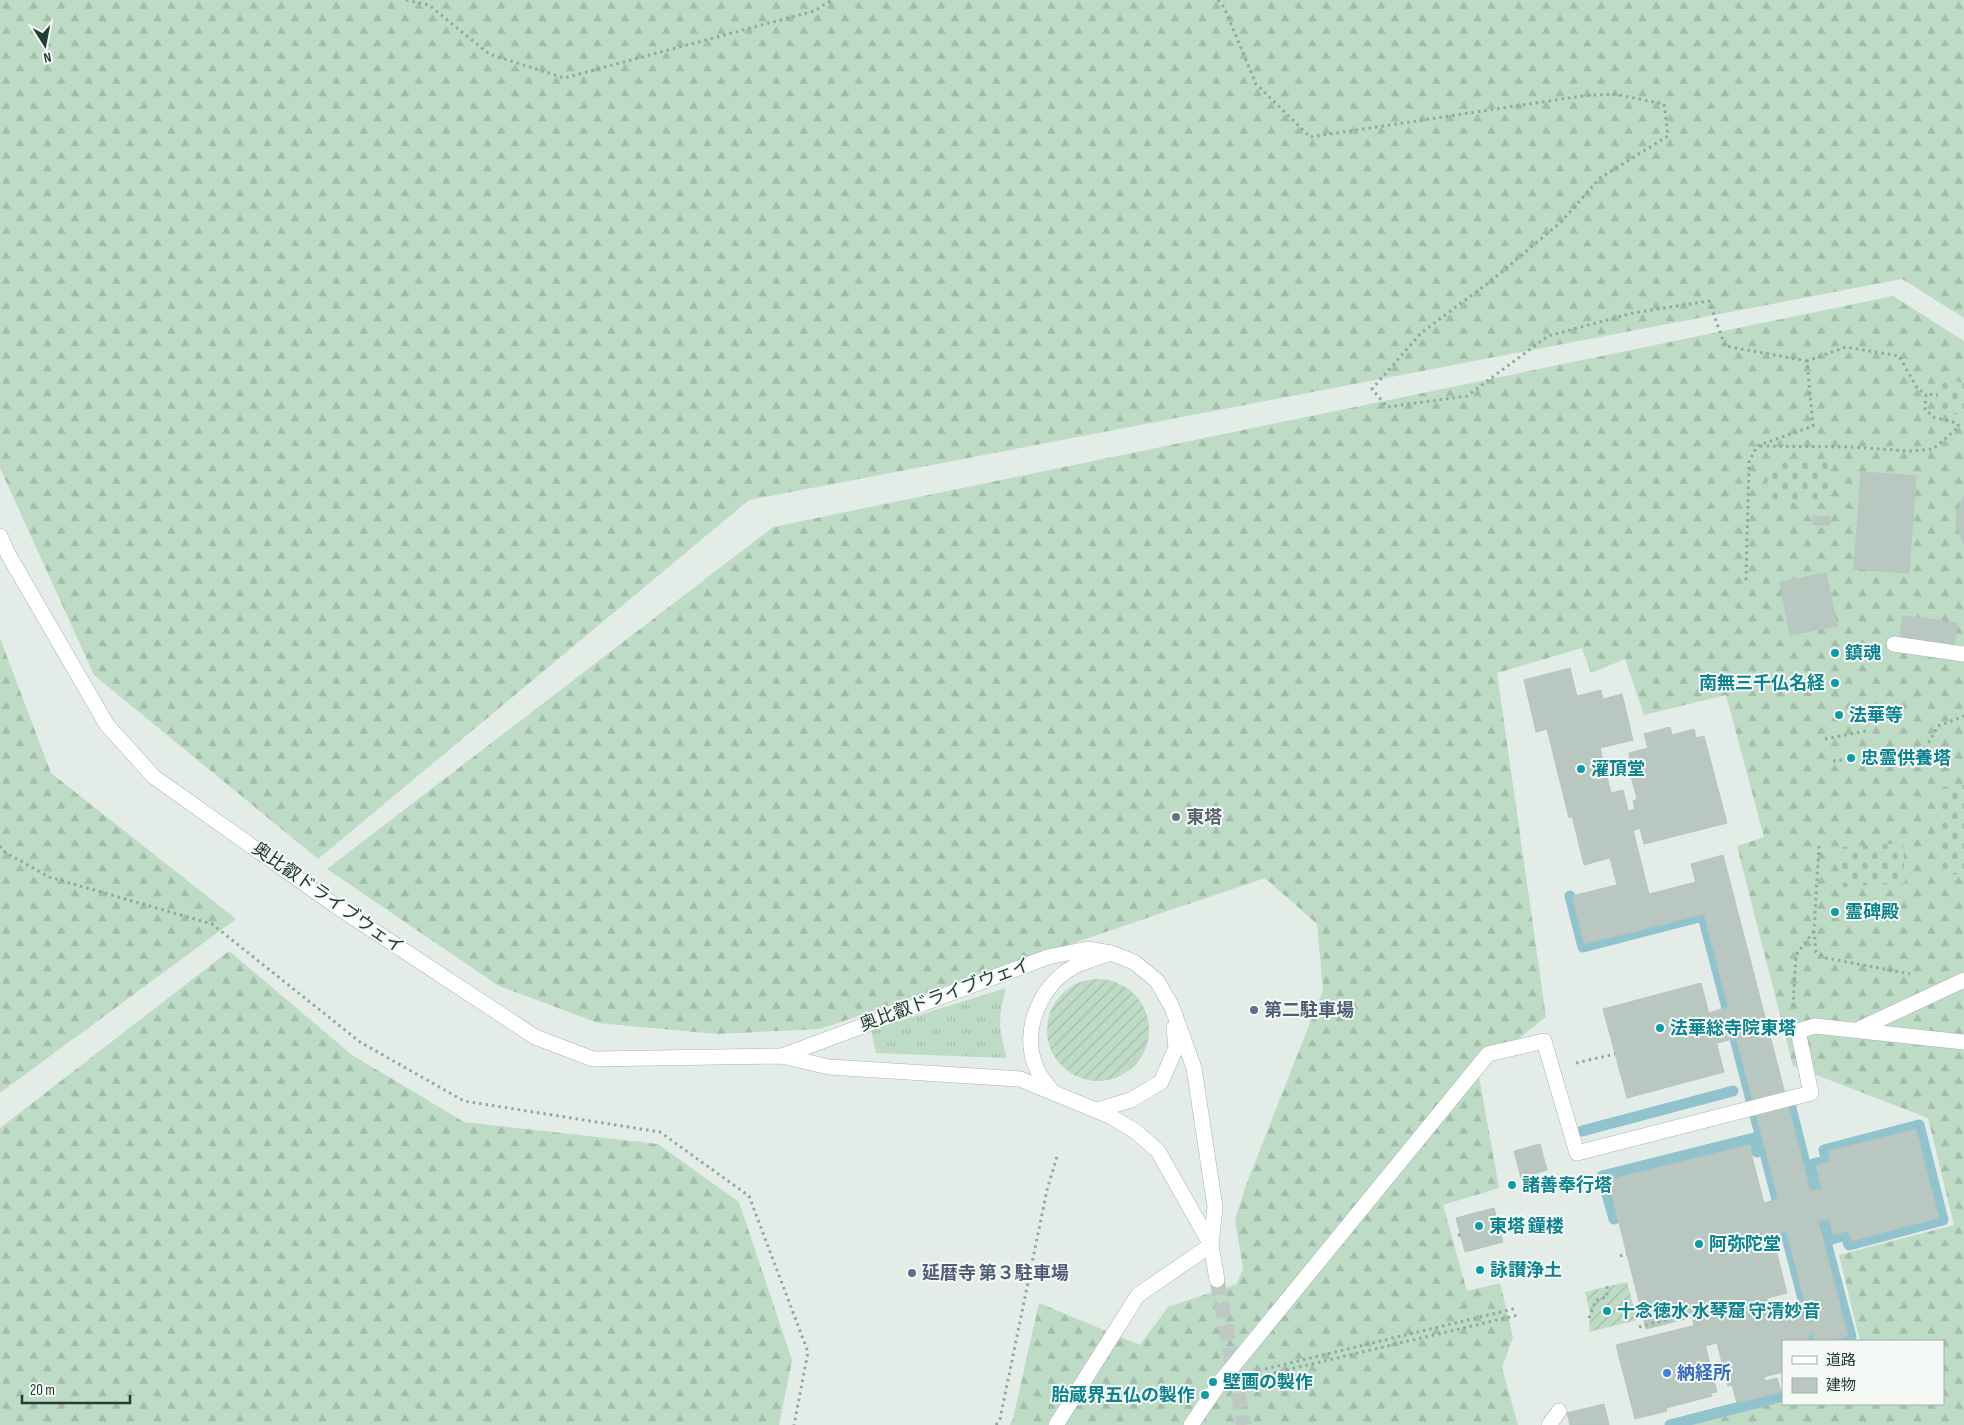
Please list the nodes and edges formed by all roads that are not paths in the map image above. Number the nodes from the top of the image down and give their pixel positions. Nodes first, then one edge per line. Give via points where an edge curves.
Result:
1 (0, 536) edge
2 (1894, 644) dead end
3 (1964, 654) edge
4 (1110, 954) junction
5 (1964, 980) edge
6 (1172, 1007) junction
7 (1857, 1030) junction
8 (1964, 1042) edge
9 (782, 1056) junction
10 (1054, 1094) junction
11 (1097, 1110) junction
12 (1211, 1244) junction
13 (1217, 1280) tunnel mouth
14 (1240, 1374) road end
15 (1221, 1381) junction
16 (1559, 1411) dead end
17 (1056, 1425) edge
18 (1191, 1425) edge
19 (1549, 1425) edge

1 - 9 street, 奥比叡ドライブウェイ via 107,726 154,776 344,911 535,1037 594,1060
2 - 3 street
4 - 6 street, 奥比叡ドライブウェイ via 1134,962 1157,981
4 - 9 street, 奥比叡ドライブウェイ via 1087,949 1048,957
4 - 10 street, 奥比叡ドライブウェイ via 1076,966 1052,984 1034,1011 1031,1040 1036,1067
5 - 7 street
6 - 11 street, 奥比叡ドライブウェイ via 1176,1048 1161,1082 1131,1100
6 - 12 street, 奥比叡ドライブウェイ via 1194,1068 1215,1207
7 - 8 street
7 - 15 street via 1815,1026 1798,1030 1811,1093 1577,1153 1544,1041 1488,1054
9 - 10 street, 奥比叡ドライブウェイ via 829,1067 1020,1079
10 - 11 street, 奥比叡ドライブウェイ
11 - 12 street, 奥比叡ドライブウェイ via 1135,1132 1158,1151
12 - 13 street, 奥比叡ドライブウェイ
12 - 17 street via 1138,1295
14 - 15 street
15 - 18 street
16 - 19 street

